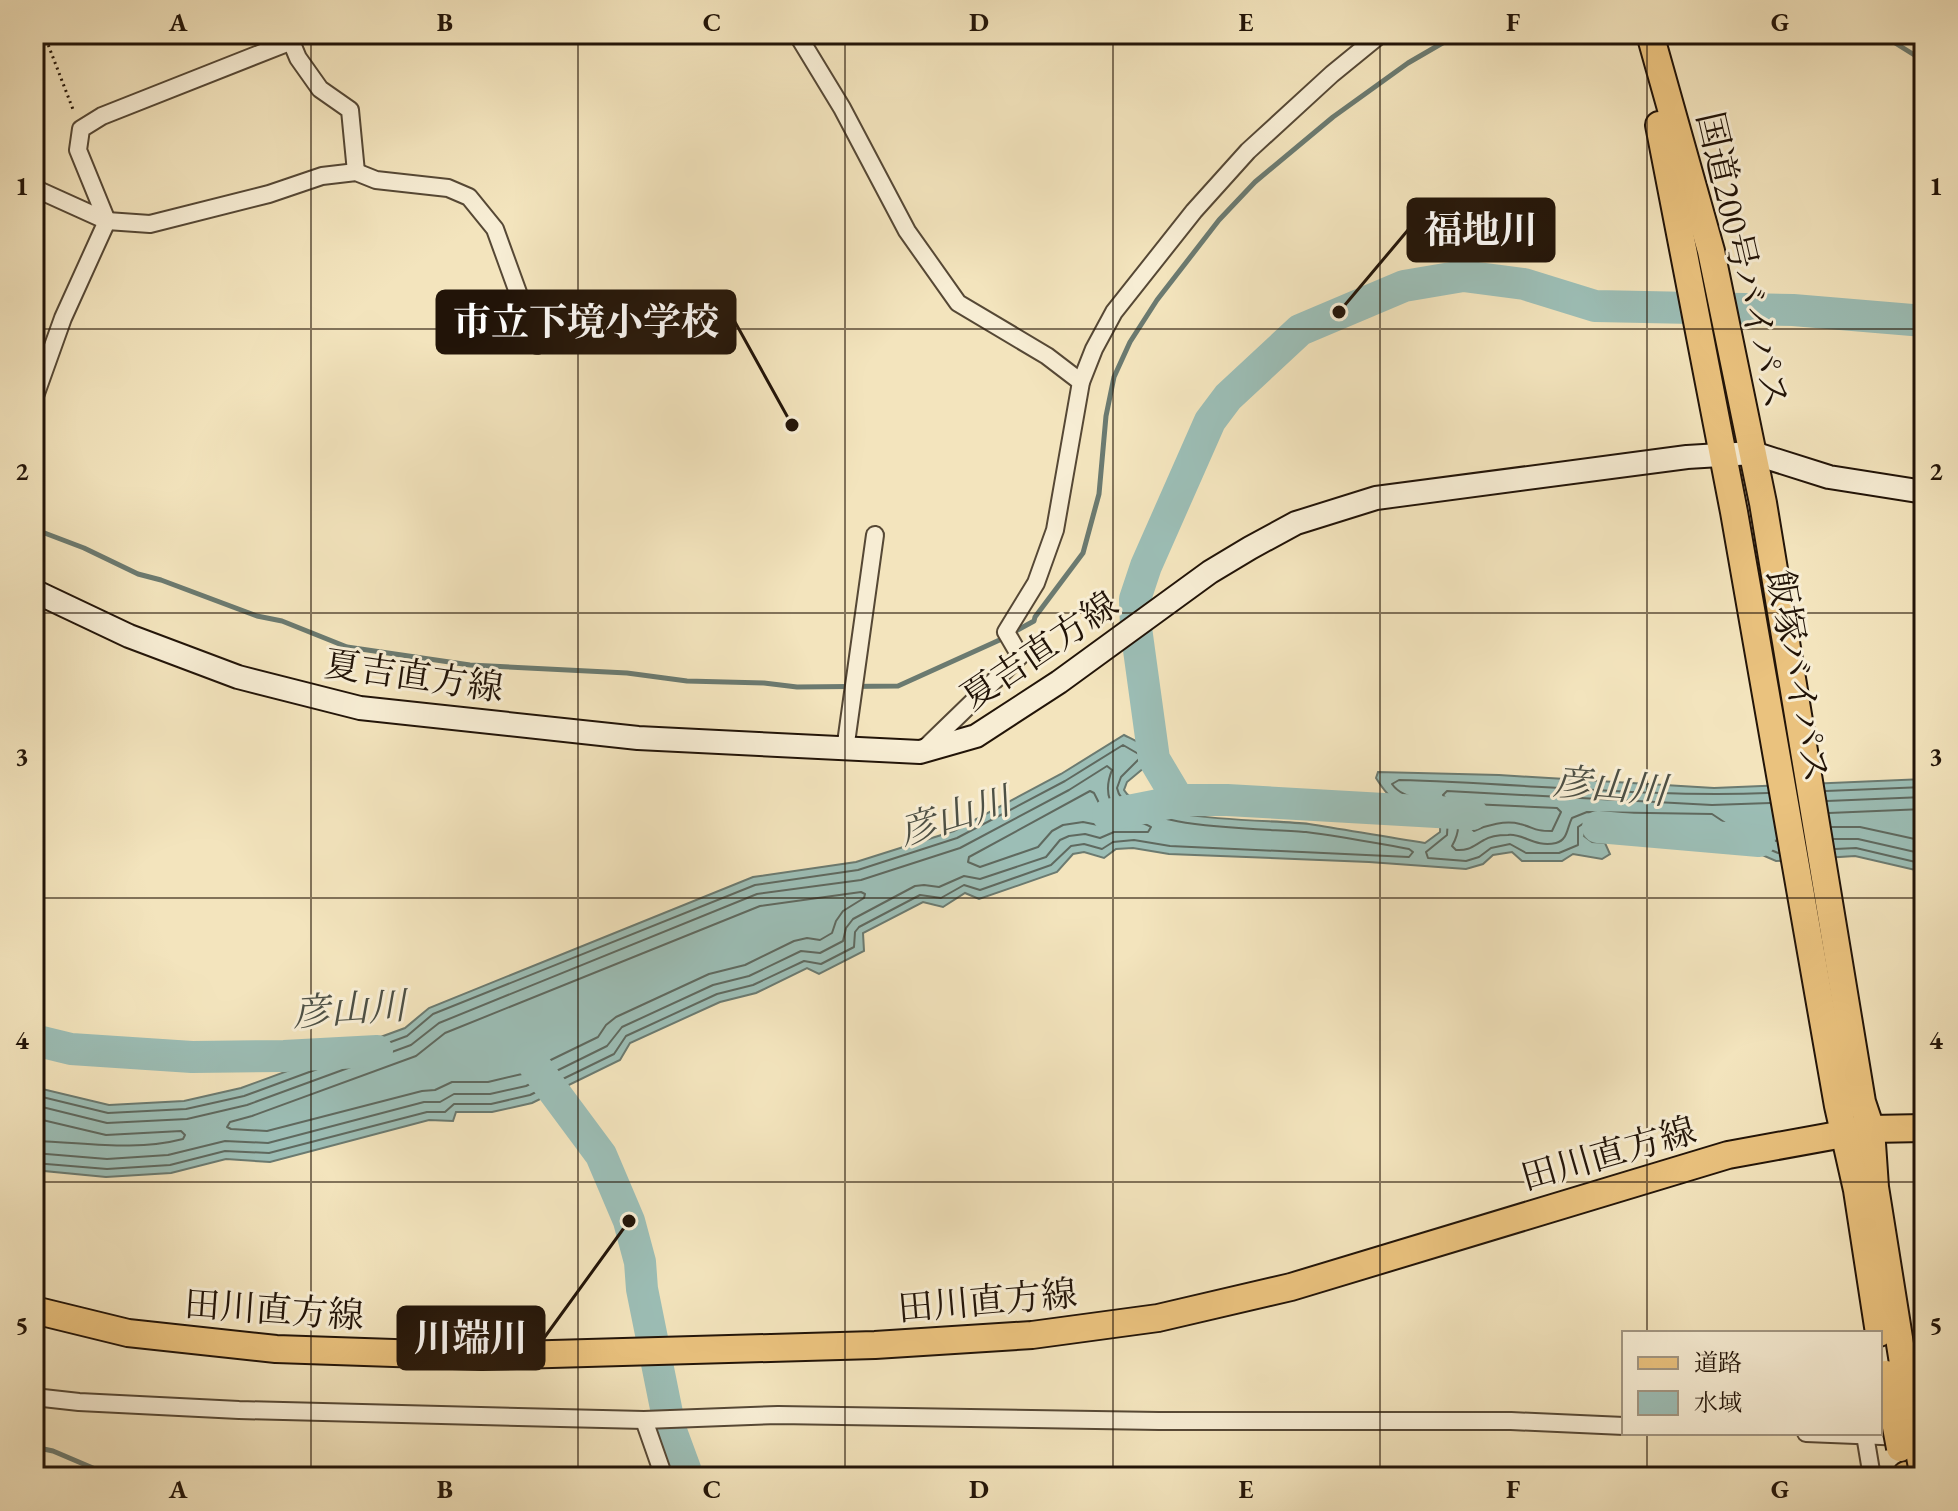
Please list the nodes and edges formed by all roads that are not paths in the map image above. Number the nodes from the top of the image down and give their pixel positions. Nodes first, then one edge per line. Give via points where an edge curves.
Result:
1 (797, 34) edge
2 (1381, 34) edge
3 (1642, 36) edge
4 (290, 37) edge
5 (356, 172) junction
6 (34, 188) edge
7 (107, 221) junction
8 (537, 345) dead end
9 (1081, 382) junction
10 (34, 399) edge
11 (1753, 453) junction
12 (1721, 454) junction
13 (1924, 492) edge
14 (875, 535) dead end
15 (34, 591) edge
16 (845, 750) junction
17 (920, 752) junction
18 (1850, 1104) junction
19 (1924, 1128) edge
20 (1858, 1131) junction
21 (34, 1310) edge
22 (1880, 1331) edge
23 (1882, 1340) edge
24 (1894, 1368) junction
25 (34, 1397) edge
26 (644, 1420) junction
27 (1622, 1426) edge
28 (1865, 1435) joint
29 (1924, 1438) edge
30 (1914, 1476) edge
31 (664, 1477) edge
32 (1872, 1477) edge

1 - 9 street via 907,231 958,303
2 - 9 street via 1248,151 1194,211 1114,312
3 - 11 main road, 国道200号バイパス via 1711,251
3 - 12 main road, 飯塚バイパス
4 - 5 street via 320,89 350,110
4 - 7 street via 81,129 78,150
5 - 7 street via 322,176 150,224
5 - 8 street via 376,180 448,188 469,197 495,229 508,257
6 - 7 street
7 - 10 street
9 - 17 street via 1055,530 1036,583 1006,632 1020,656
11 - 12 main road, 夏吉直方線
11 - 13 main road, 夏吉直方線 via 1829,477
11 - 18 main road, 国道200号バイパス
12 - 17 main road, 夏吉直方線 via 1376,498 1296,523 1210,572 976,736
12 - 18 main road, 飯塚バイパス
14 - 16 street
15 - 16 main road, 夏吉直方線 via 129,636 238,677 360,708 638,738
16 - 17 main road, 夏吉直方線
18 - 20 main road
19 - 20 main road, 田川直方線
20 - 21 main road, 田川直方線 via 1728,1155 1291,1287 1158,1318 1032,1335 875,1345 466,1356 276,1349 128,1333
20 - 22 main road
20 - 24 main road via 1875,1187
23 - 24 main road
24 - 30 main road, bridge
25 - 26 street via 239,1410
26 - 27 street via 778,1415
26 - 31 street
28 - 29 street
28 - 32 street

